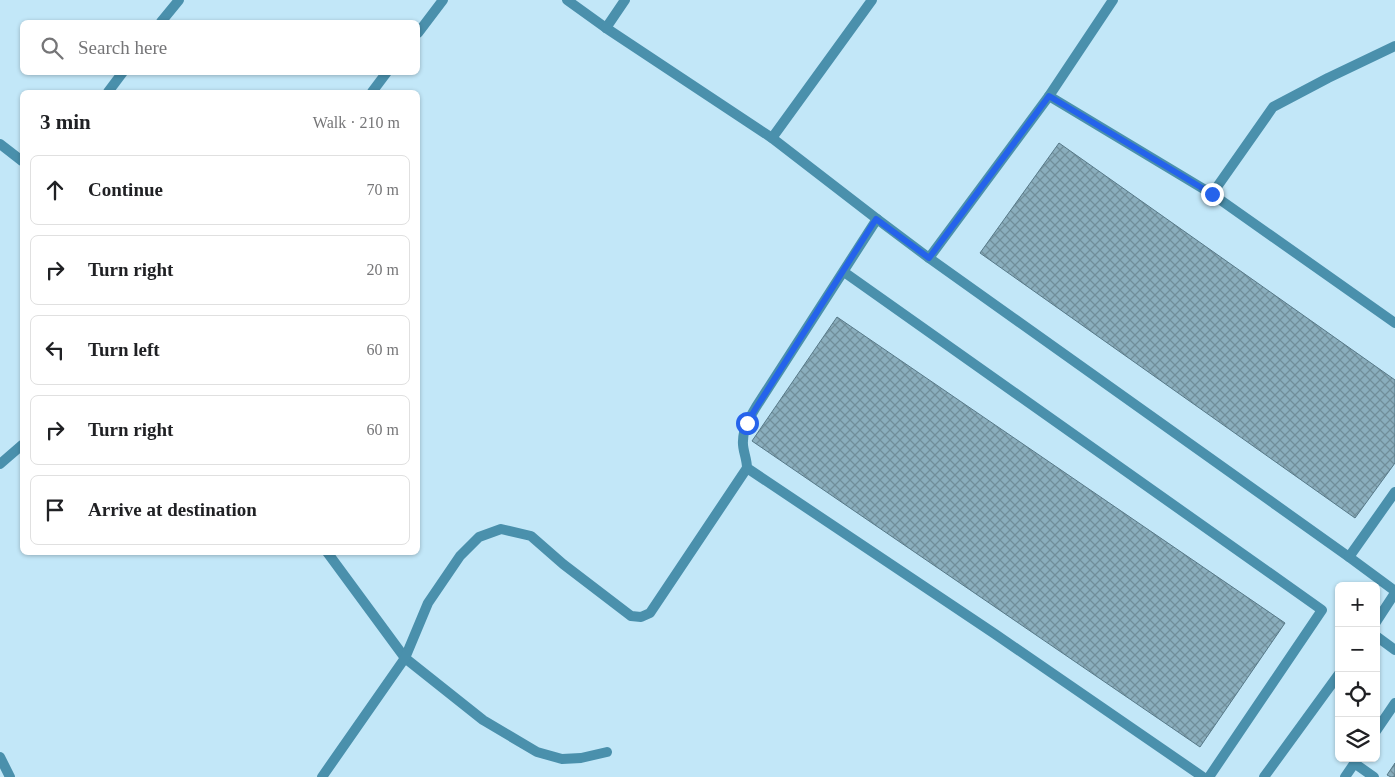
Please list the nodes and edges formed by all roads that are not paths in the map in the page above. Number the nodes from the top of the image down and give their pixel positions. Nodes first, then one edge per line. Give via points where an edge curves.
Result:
1 (179, 0) edge
2 (443, 0) edge
3 (567, 0) edge
4 (625, 0) edge
5 (872, 0) edge
6 (1113, 0) edge
7 (163, 20) edge
8 (606, 28) junction
9 (420, 30) edge
10 (1395, 46) edge
11 (121, 75) edge
12 (385, 75) edge
13 (110, 90) edge
14 (374, 90) edge
15 (1049, 96) junction
16 (772, 138) junction
17 (0, 144) edge
18 (20, 159) edge
19 (1212, 194) junction
20 (876, 219) junction
21 (929, 258) junction
22 (844, 272) junction
23 (1395, 323) edge
24 (20, 447) edge
25 (0, 464) edge
26 (747, 468) junction
27 (1395, 492) edge
28 (329, 555) edge
29 (1349, 557) junction
30 (1395, 592) edge
31 (1380, 616) edge
32 (1380, 639) edge
33 (1395, 650) edge
34 (406, 658) junction
35 (1335, 679) edge
36 (1395, 703) edge
37 (1380, 725) edge
38 (607, 752) dead end
39 (0, 757) edge
40 (1355, 762) edge
41 (1357, 762) edge
42 (10, 777) edge
43 (322, 777) edge
44 (1203, 777) edge
45 (1209, 777) edge
46 (1264, 777) edge
47 (1345, 777) edge
48 (1374, 777) edge

1 - 7 street
2 - 9 street
3 - 8 street
4 - 8 street
5 - 16 street
6 - 15 street
8 - 16 street
10 - 19 street via 1274,107
11 - 13 street
12 - 14 street
15 - 19 street
15 - 21 street
16 - 20 street
17 - 18 street
19 - 23 street
20 - 21 street
20 - 22 street
21 - 29 street
22 - 26 street via 747,423 742,441
22 - 45 street via 1322,610
24 - 25 street
26 - 34 street via 650,612 641,617 631,616 531,536 501,529 479,537 460,556 428,603
26 - 44 street
27 - 29 street
28 - 34 street
29 - 30 street
30 - 31 street
32 - 33 street
34 - 38 street via 483,720 537,752 562,759
34 - 43 street
35 - 46 street
36 - 37 street
39 - 42 street
40 - 47 street
41 - 48 street

